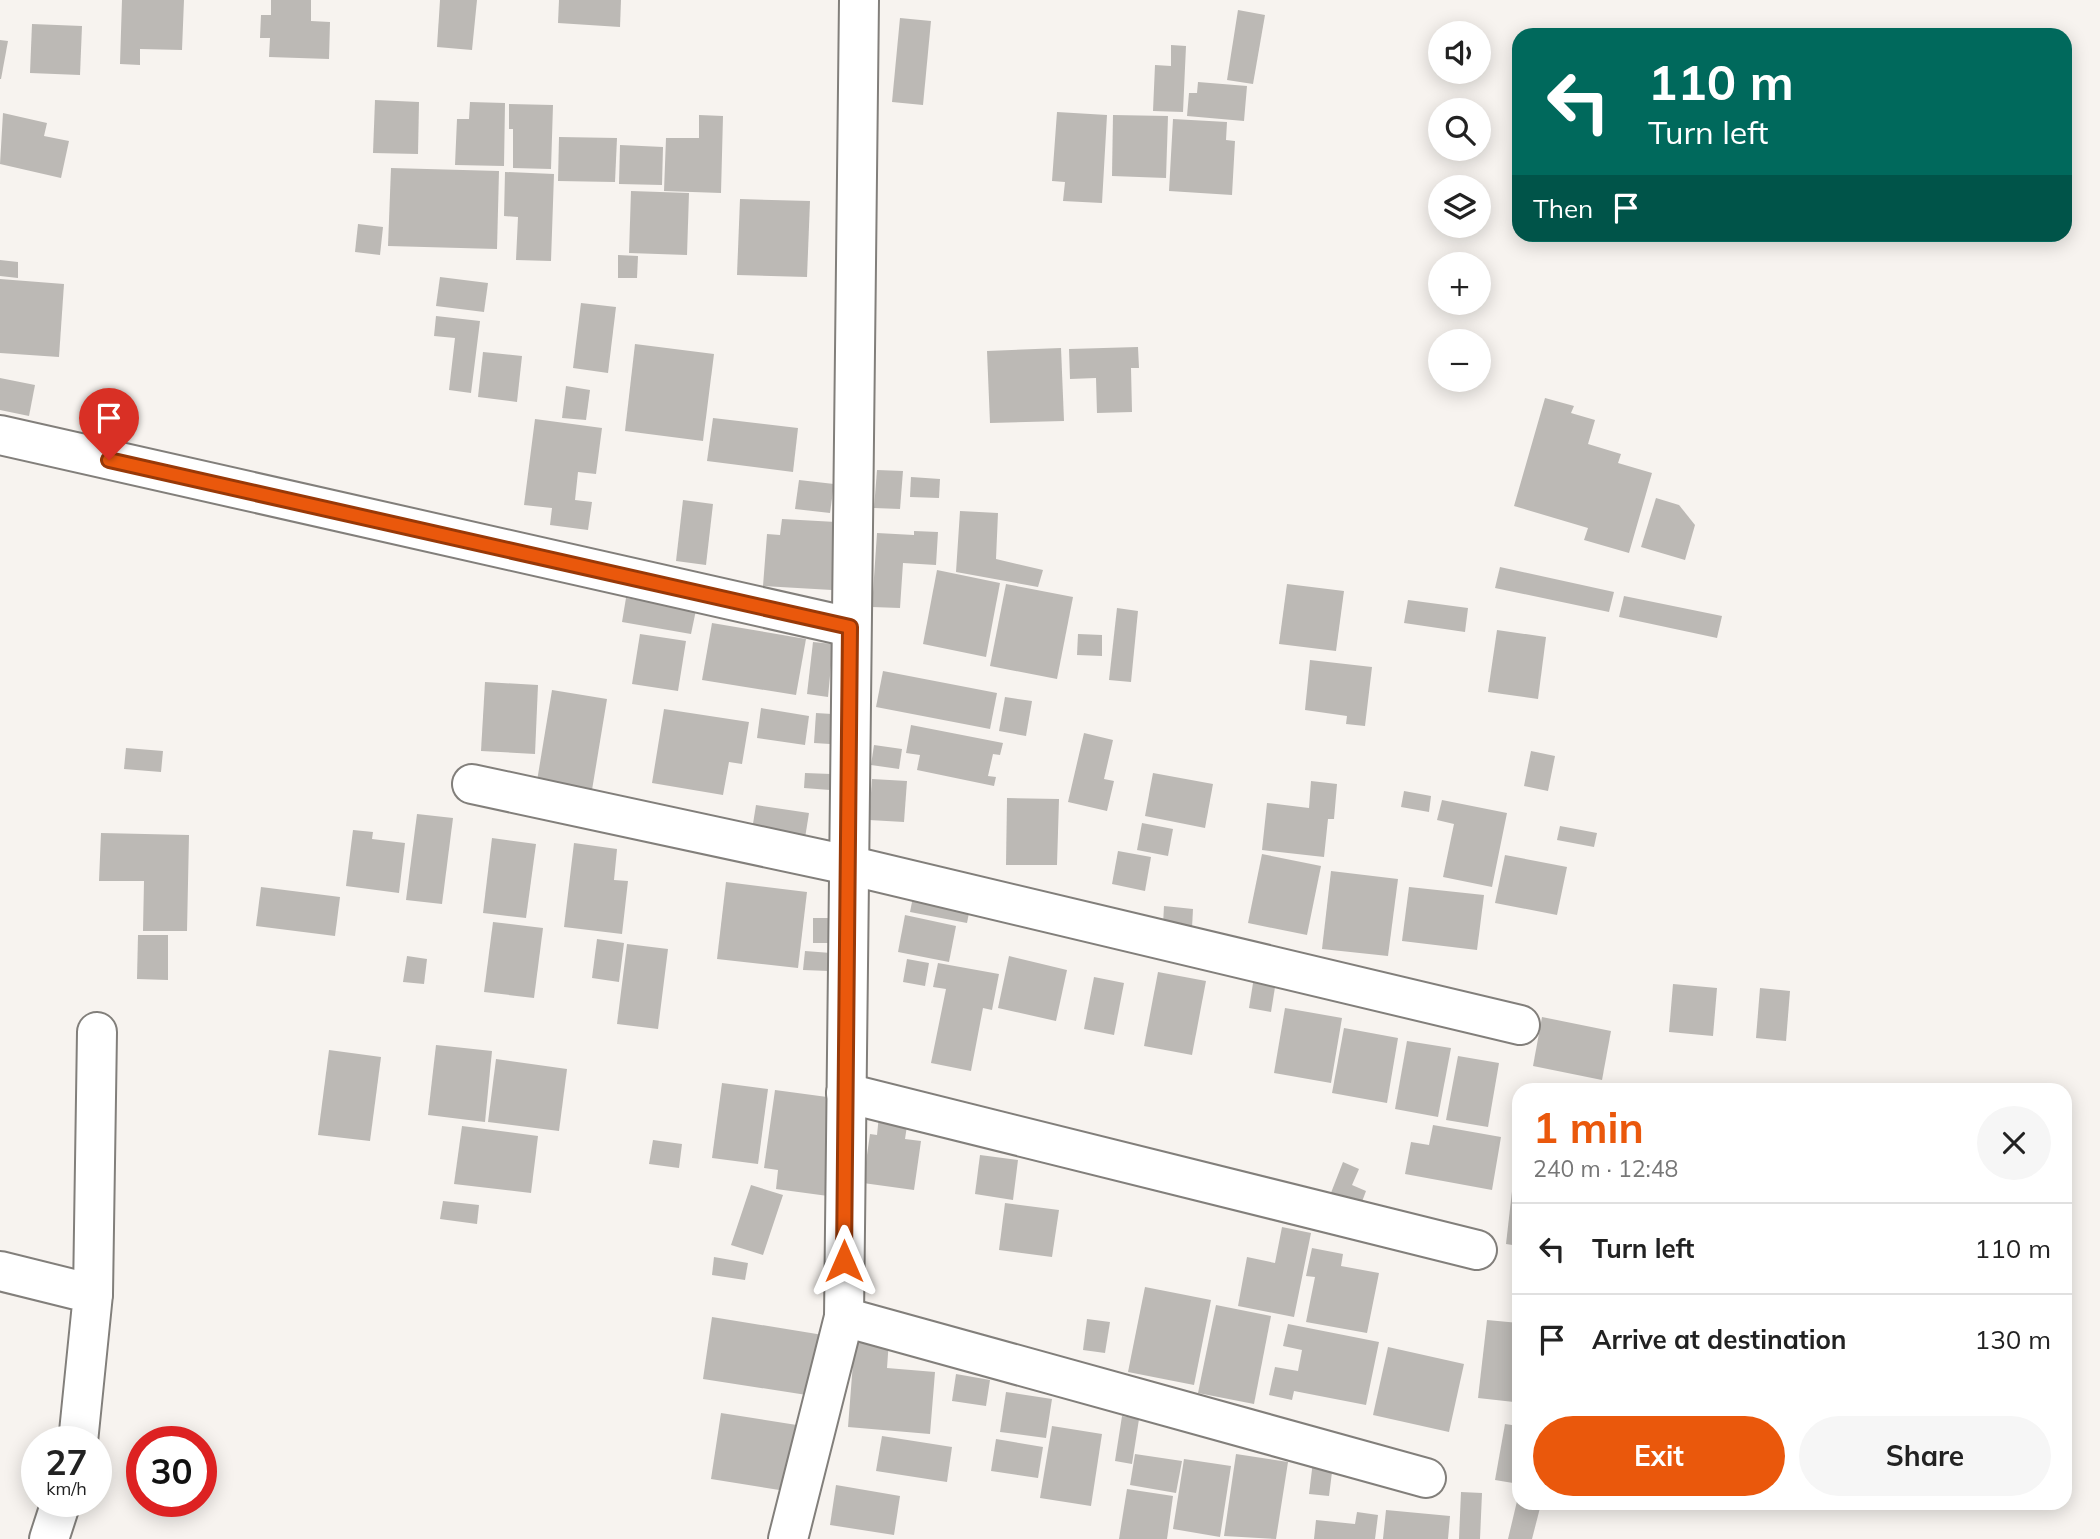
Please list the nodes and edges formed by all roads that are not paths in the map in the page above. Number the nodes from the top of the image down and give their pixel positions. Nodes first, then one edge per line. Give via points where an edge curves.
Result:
1 (859, 0) edge
2 (0, 435) edge
3 (850, 627) junction
4 (472, 784) dead end
5 (848, 865) junction
6 (1520, 1026) dead end
7 (97, 1031) dead end
8 (846, 1093) junction
9 (1477, 1251) dead end
10 (0, 1271) edge
11 (93, 1294) junction
12 (844, 1317) junction
13 (80, 1426) edge
14 (1426, 1478) dead end
15 (56, 1517) edge
16 (49, 1539) edge
17 (788, 1539) edge

1 - 3 street
2 - 3 street
3 - 5 street
4 - 5 street
5 - 6 street
5 - 8 street
7 - 11 street
8 - 9 street
8 - 12 street
10 - 11 street
11 - 13 street
12 - 14 street
12 - 17 street
15 - 16 street

